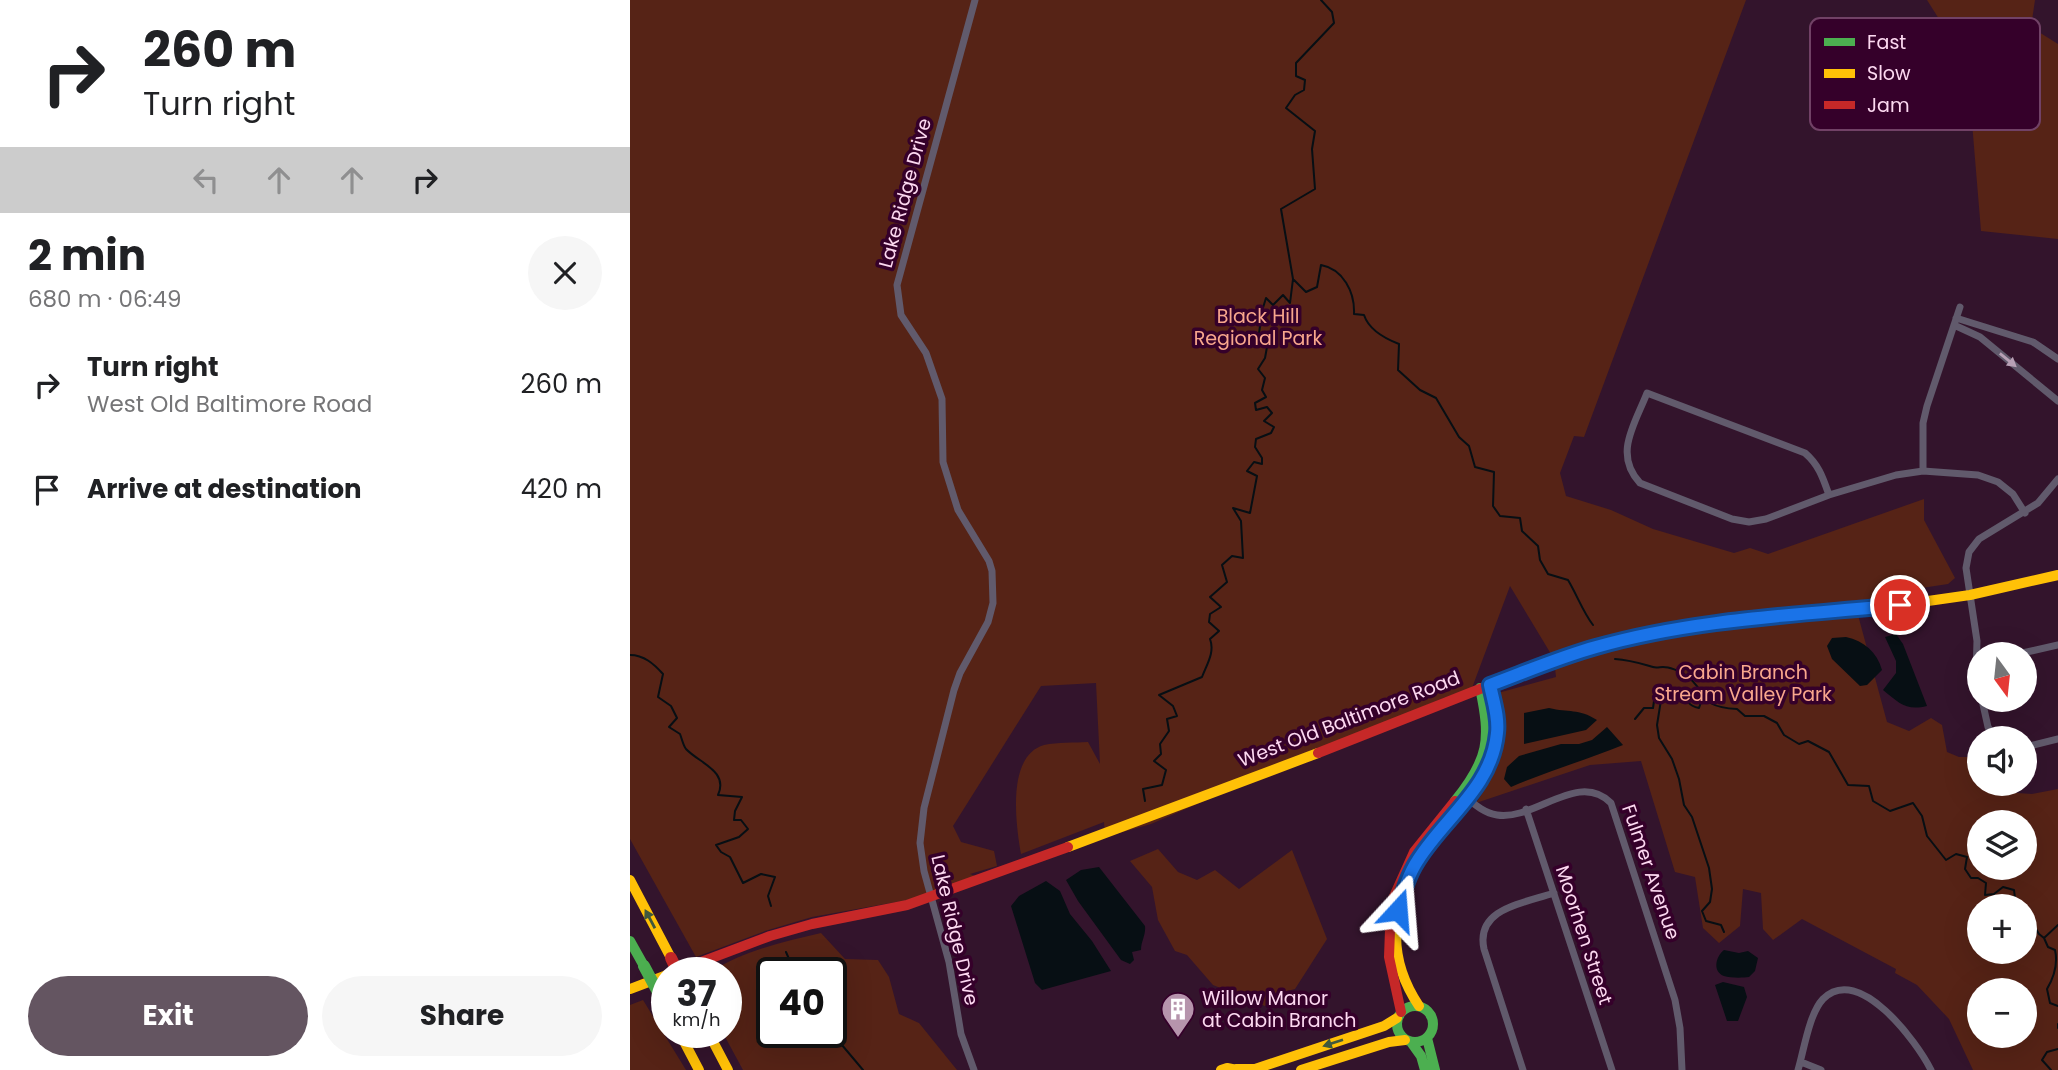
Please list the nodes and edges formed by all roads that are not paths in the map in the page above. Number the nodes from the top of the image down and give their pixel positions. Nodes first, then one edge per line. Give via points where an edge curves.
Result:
1 (975, 0) edge
2 (1960, 307) dead end
3 (1955, 321) junction
4 (2058, 359) edge
5 (2058, 401) edge
6 (1923, 471) junction
7 (2058, 480) edge
8 (1829, 495) junction
9 (2025, 513) junction
10 (2058, 575) edge
11 (1970, 595) junction
12 (1978, 642) edge
13 (2058, 645) edge
14 (2037, 650) edge
15 (1485, 687) junction
16 (2058, 739) edge
17 (2037, 744) edge
18 (1464, 796) junction
19 (1526, 809) junction
20 (630, 880) edge
21 (1554, 893) junction
22 (932, 897) junction
23 (630, 941) edge
24 (670, 957) edge
25 (714, 957) edge
26 (651, 979) edge
27 (651, 981) edge
28 (630, 989) edge
29 (1419, 1006) junction
30 (1399, 1015) junction
31 (1427, 1038) junction
32 (1408, 1041) junction
33 (687, 1048) edge
34 (716, 1048) edge
35 (1800, 1066) edge
36 (699, 1070) edge
37 (727, 1070) edge
38 (974, 1070) edge
39 (1221, 1070) edge
40 (1236, 1070) edge
41 (1301, 1070) edge
42 (1425, 1070) edge
43 (1435, 1070) edge
44 (1523, 1070) edge
45 (1612, 1070) edge
46 (1682, 1070) edge
47 (1821, 1070) edge
48 (1931, 1070) edge

1 - 22 street, Lake Ridge Drive via 897,285 901,315 926,353 942,399 943,462 958,510 989,561 993,582 991,611 954,690 924,808 920,843
2 - 3 street
3 - 4 street via 2033,342
3 -> 5 street
3 - 6 street via 1925,415
6 - 8 street
6 - 9 street via 1978,475 1998,482
7 - 9 street
8 - 8 street via 1749,522 1640,483 1626,457 1647,393 1805,453 1821,470
9 - 11 street via 1979,540 1969,552
10 - 11 main road, West Old Baltimore Road
11 - 12 street
11 - 15 main road, West Old Baltimore Road via 1689,627 1594,647
13 - 14 street
15 - 18 main road via 1496,713 1495,745 1487,770
15 - 22 main road, West Old Baltimore Road
16 - 17 street
18 - 19 street, Fulmer Avenue via 1494,815
18 - 29 main road via 1418,859 1398,910 1398,954 1409,993
18 - 30 main road via 1414,852 1391,903 1389,957
19 - 21 street, Moorhen Street
19 - 46 street, Fulmer Avenue via 1591,791 1611,803 1675,1000
24 -> 20 main road, bridge
21 - 44 street via 1498,912 1482,936
21 - 45 street, Moorhen Street
22 - 25 main road, West Old Baltimore Road via 812,924
22 - 38 street, Lake Ridge Drive via 961,1034
23 - 26 main road, bridge
27 - 28 main road, West Old Baltimore Road
29 - 30 main road
29 - 31 main road via 1433,1023
30 - 32 main road via 1396,1028
30 -> 40 main road via 1384,1026 1255,1069
31 - 32 main road
31 - 43 main road
32 - 41 main road via 1388,1042
32 - 42 main road via 1421,1056
33 - 36 main road
34 - 37 main road
35 - 47 street
35 - 48 street via 1821,1001 1847,990 1891,1016
39 - 40 main road

